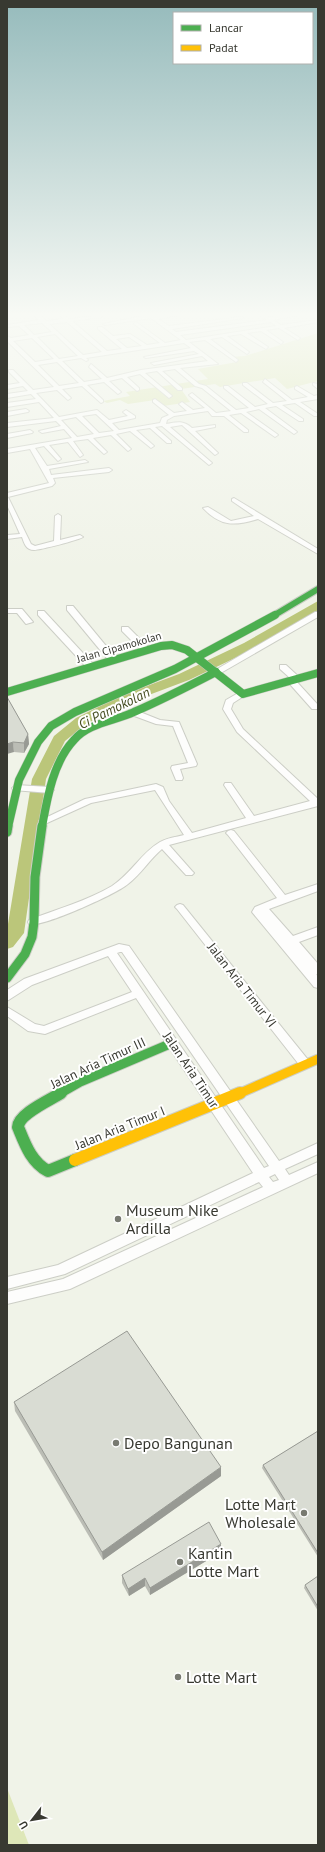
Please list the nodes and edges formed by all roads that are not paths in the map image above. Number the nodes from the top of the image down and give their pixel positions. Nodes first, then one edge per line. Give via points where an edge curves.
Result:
1 (197, 399) edge
2 (219, 399) edge
3 (242, 399) edge
4 (268, 399) edge
5 (290, 399) edge
6 (313, 399) edge
7 (315, 399) edge
8 (40, 400) joint
9 (155, 401) dead end
10 (294, 402) junction
11 (307, 402) dead end
12 (182, 404) dead end
13 (7, 405) edge
14 (276, 405) junction
15 (260, 408) junction
16 (254, 409) junction
17 (209, 410) junction
18 (26, 411) dead end
19 (242, 411) junction
20 (316, 411) edge
21 (126, 412) dead end
22 (192, 412) junction
23 (235, 412) junction
24 (7, 414) edge
25 (225, 414) junction
26 (77, 415) junction
27 (173, 415) junction
28 (57, 419) junction
29 (301, 420) dead end
30 (108, 422) junction
31 (7, 424) edge
32 (164, 425) junction
33 (151, 426) junction
34 (213, 426) dead end
35 (65, 427) junction
36 (42, 430) dead end
37 (132, 430) junction
38 (190, 430) junction
39 (246, 431) dead end
40 (30, 432) dead end
41 (115, 432) junction
42 (294, 432) dead end
43 (98, 435) junction
44 (274, 435) dead end
45 (7, 436) edge
46 (89, 437) junction
47 (76, 439) junction
48 (69, 440) junction
49 (169, 442) dead end
50 (45, 444) junction
51 (150, 446) dead end
52 (32, 447) junction
53 (128, 449) dead end
54 (7, 451) edge
55 (104, 452) dead end
56 (215, 453) dead end
57 (80, 455) dead end
58 (58, 459) dead end
59 (85, 462) dead end
60 (209, 463) dead end
61 (45, 468) junction
62 (110, 470) dead end
63 (50, 478) junction
64 (8, 494) edge
65 (234, 500) dead end
66 (206, 508) dead end
67 (58, 516) dead end
68 (259, 517) junction
69 (24, 535) junction
70 (80, 536) dead end
71 (7, 537) edge
72 (57, 543) junction
73 (318, 552) edge
74 (318, 589) edge
75 (70, 608) dead end
76 (7, 611) edge
77 (40, 613) dead end
78 (318, 614) edge
79 (29, 622) dead end
80 (125, 629) dead end
81 (146, 650) junction
82 (199, 659) junction
83 (113, 660) junction
84 (91, 667) junction
85 (283, 667) dead end
86 (214, 671) junction
87 (318, 673) edge
88 (293, 680) junction
89 (7, 692) edge
90 (243, 694) junction
91 (315, 707) dead end
92 (132, 712) junction
93 (176, 724) junction
94 (188, 724) dead end
95 (179, 778) dead end
96 (228, 785) dead end
97 (20, 789) junction
98 (47, 790) junction
99 (318, 802) edge
100 (44, 820) junction
101 (252, 820) junction
102 (7, 832) edge
103 (231, 833) dead end
104 (189, 836) junction
105 (163, 844) junction
106 (189, 873) dead end
107 (318, 886) edge
108 (283, 899) junction
109 (180, 907) dead end
110 (34, 922) junction
111 (318, 931) edge
112 (288, 942) junction
113 (110, 951) junction
114 (317, 977) edge
115 (7, 978) edge
116 (139, 993) junction
117 (7, 997) edge
118 (7, 1011) edge
119 (171, 1014) junction
120 (157, 1019) junction
121 (172, 1043) junction
122 (318, 1059) edge
123 (305, 1064) junction
124 (229, 1098) junction
125 (213, 1105) junction
126 (318, 1148) edge
127 (37, 1165) joint
128 (318, 1167) edge
129 (277, 1168) junction
130 (262, 1174) junction
131 (287, 1182) junction
132 (271, 1189) junction
133 (60, 1270) junction
134 (7, 1283) edge
135 (66, 1286) junction
136 (7, 1298) edge

1 - 17 street
2 - 23 street
3 - 16 street
4 - 14 street
5 - 10 street
6 - 10 street
7 - 11 street
8 - 13 street
8 - 28 street
9 - 27 street
10 - 14 street
10 - 20 street
12 - 22 street
14 - 15 street
14 - 29 street
15 - 16 street
15 - 42 street
16 - 19 street
17 - 22 street
17 - 25 street via 214,415
18 - 24 street
19 - 23 street
19 - 44 street
21 - 30 street via 133,417
22 - 27 street
23 - 25 street
25 - 39 street
26 - 28 street
26 - 30 street via 97,412
26 - 43 street
27 - 32 street via 164,419
28 - 31 street
28 - 35 street
30 - 41 street
32 - 33 street
32 - 38 street via 182,423
32 - 60 street
33 - 37 street
33 - 49 street
34 - 38 street
35 - 36 street
35 - 47 street
37 - 41 street
37 - 51 street
38 - 56 street
40 - 45 street
41 - 43 street
41 - 53 street
43 - 46 street
46 - 47 street
46 - 55 street
47 - 48 street
48 - 50 street
48 - 57 street
50 - 52 street
50 - 58 street
52 - 54 street
52 - 61 street
59 - 61 street
61 - 63 street
62 - 63 street
63 - 64 street via 50,485
64 - 69 street
65 - 68 street
66 - 68 street via 233,524
67 - 72 street
68 - 73 street
69 - 71 street
69 - 72 street via 31,547
70 - 72 street
74 - 82 street
75 - 83 street
76 - 79 street via 18,611
77 - 84 street
78 - 86 street
80 - 81 street
81 - 82 street, Jalan Cipamokolan via 172,645 187,650
81 - 83 street, Jalan Cipamokolan
82 - 86 street, Jalan Cipamokolan
82 - 97 street via 68,715 51,726 30,757
83 - 84 street, Jalan Cipamokolan
84 - 89 street, Jalan Cipamokolan
85 - 88 street
86 - 90 street, Jalan Cipamokolan
86 - 92 street
87 - 88 street
88 - 90 street
88 - 91 street
90 - 99 street via 229,702 227,709 231,719 256,747
92 - 93 street via 159,722
92 - 98 street via 87,731 74,740 63,756
93 - 94 street
93 - 95 street via 193,764 175,768
96 - 101 street
97 - 98 street
97 - 102 street
98 - 100 street
99 - 101 street
100 - 104 street via 88,801 156,787 160,789 164,801
100 - 110 street via 35,876
101 - 104 street
103 - 108 street
104 - 105 street
105 - 106 street
105 - 110 street via 121,885
107 - 108 street
108 - 112 street via 262,907 257,912
109 - 123 street, Jalan Aria Timur VI
110 - 115 street via 30,945
111 - 112 street
112 - 114 street
113 - 116 street, Jalan Aria Timur
113 - 117 street via 28,982
113 - 119 street, Jalan Aria Timur via 125,948
116 - 118 street via 45,1030 32,1028
116 - 120 street, Jalan Aria Timur
119 - 120 street
119 - 124 street, Jalan Aria Timur
120 - 121 street, Jalan Aria Timur
121 - 125 street, Jalan Aria Timur
121 - 127 street, Jalan Aria Timur III via 80,1082 24,1115 18,1127
122 - 123 street
123 - 124 street
124 - 125 street
124 - 129 street, Jalan Aria Timur
125 - 127 street, Jalan Aria Timur I via 48,1171
125 - 130 street, Jalan Aria Timur
126 - 129 street
128 - 131 street
129 - 130 street
129 - 131 street, Jalan Aria Timur
130 - 132 street, Jalan Aria Timur
130 - 133 street
131 - 132 street
132 - 135 street
133 - 134 street
133 - 135 street
135 - 136 street

